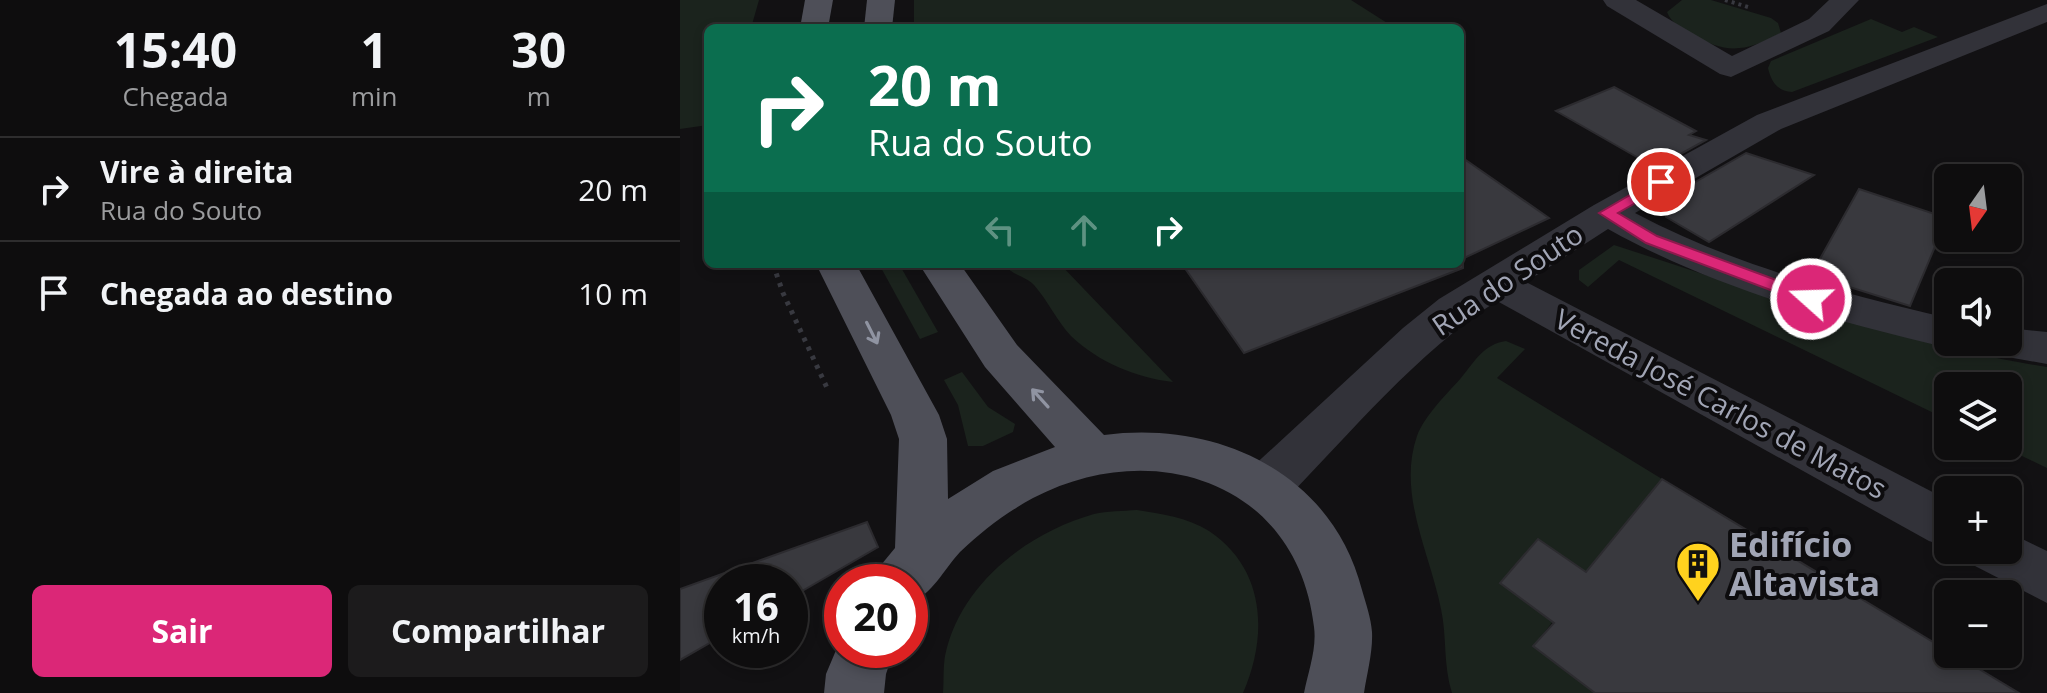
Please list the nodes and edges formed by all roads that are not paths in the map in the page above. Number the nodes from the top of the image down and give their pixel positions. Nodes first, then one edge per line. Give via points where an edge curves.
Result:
1 (819, 0) edge
2 (881, 0) edge
3 (1845, 0) edge
4 (1641, 5) edge
5 (2047, 12) edge
6 (815, 24) edge
7 (878, 24) edge
8 (1731, 68) junction
9 (1795, 112) junction
10 (1607, 213) junction
11 (838, 268) edge
12 (942, 268) edge
13 (1494, 282) junction
14 (1934, 330) edge
15 (2022, 345) edge
16 (2047, 348) edge
17 (1092, 455) junction
18 (1267, 485) junction
19 (1934, 518) edge
20 (912, 564) edge
21 (915, 564) edge
22 (2020, 564) edge
23 (2047, 578) edge
24 (858, 668) edge
25 (854, 693) edge
26 (1334, 693) edge

1 - 6 main road
2 - 7 main road
3 - 8 street via 1819,25
4 - 8 street
5 - 9 street, Rua do Souto
8 - 9 street
9 - 10 street, Rua do Souto
10 - 13 street, Rua do Souto
10 - 14 street via 1651,239 1811,299
11 -> 20 main road via 923,439
17 -> 12 main road via 1001,356
13 - 18 street, Rua do Souto via 1418,339
13 - 19 street, Vereda José Carlos de Matos
15 - 16 street
17 - 18 main road via 1156,451 1215,461
17 - 21 main road via 1032,475 973,507
18 - 26 main road via 1306,522 1333,571 1343,630
22 - 23 street
24 - 25 main road

